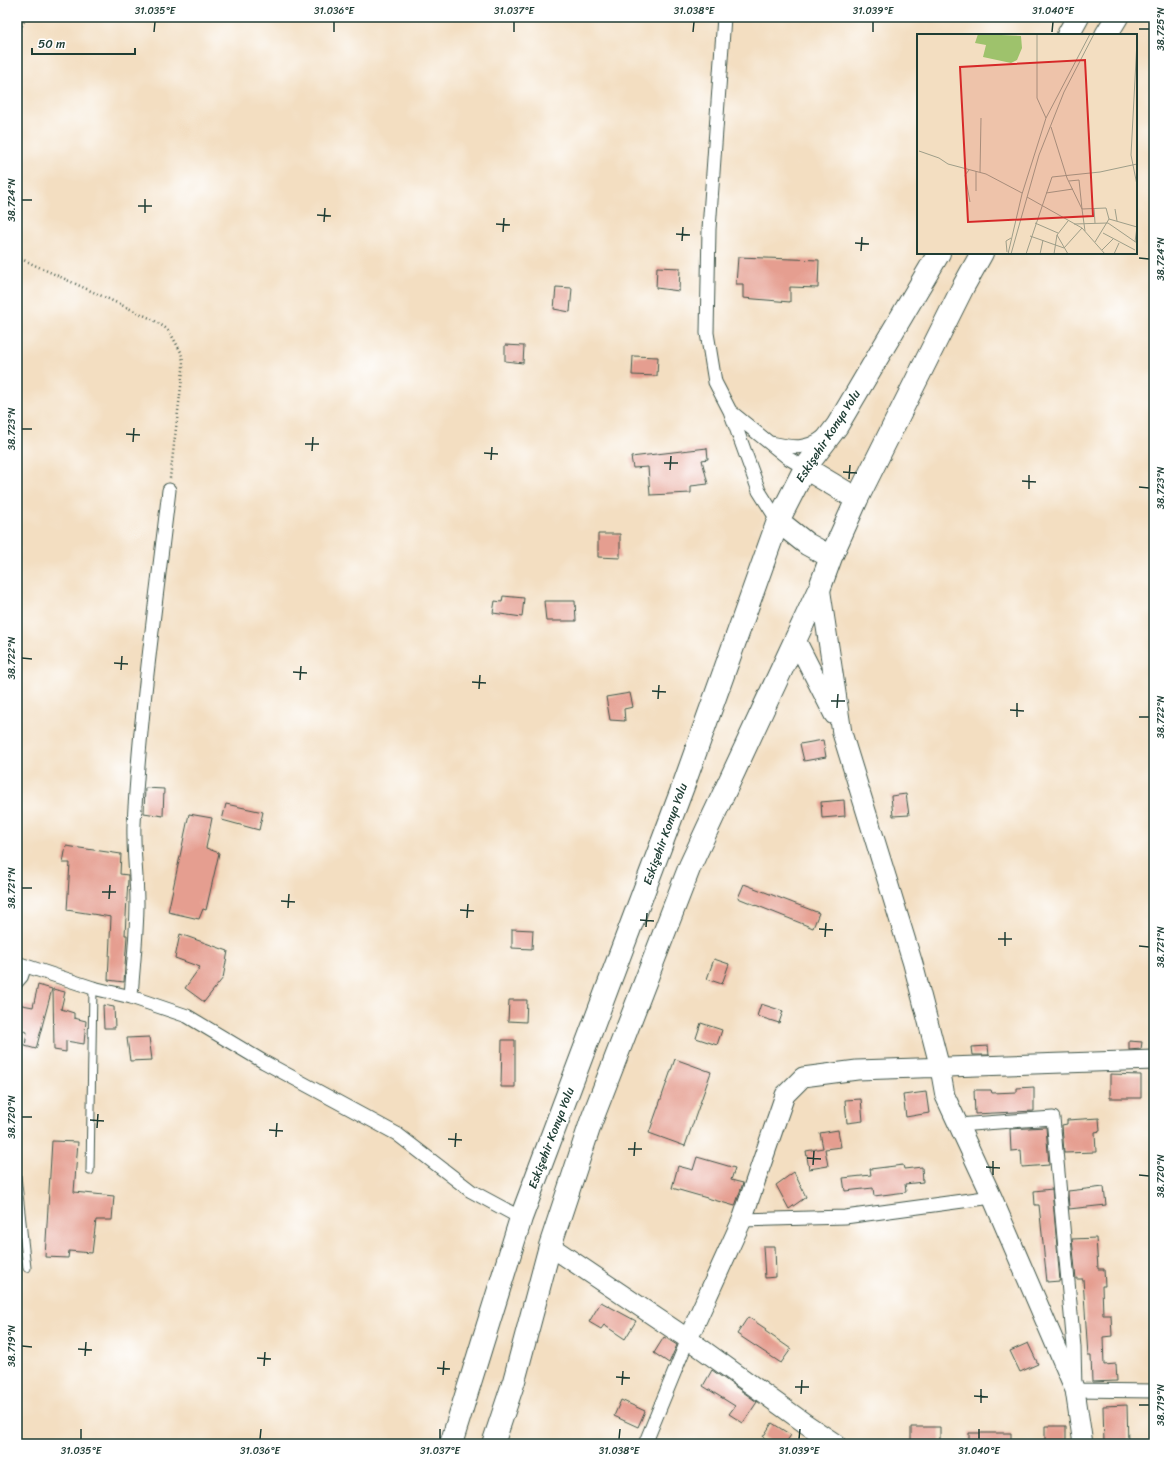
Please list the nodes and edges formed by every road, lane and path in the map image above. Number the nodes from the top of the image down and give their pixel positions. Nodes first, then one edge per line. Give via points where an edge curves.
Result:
1 (26, 17) edge
2 (724, 17) edge
3 (1078, 17) edge
4 (1117, 17) edge
5 (1069, 34) edge
6 (1107, 34) edge
7 (17, 37) edge
8 (938, 254) edge
9 (981, 254) edge
10 (17, 257) edge
11 (730, 410) junction
12 (836, 426) junction
13 (768, 442) junction
14 (805, 468) junction
15 (169, 490) joint
16 (858, 499) junction
17 (778, 521) junction
18 (831, 557) junction
19 (820, 587) junction
20 (796, 640) junction
21 (842, 730) junction
22 (22, 964) edge
23 (17, 986) edge
24 (93, 988) junction
25 (131, 997) junction
26 (1154, 1060) edge
27 (940, 1068) junction
28 (958, 1125) junction
29 (90, 1171) dead end
30 (17, 1176) edge
31 (992, 1197) junction
32 (520, 1218) junction
33 (742, 1220) junction
34 (550, 1246) junction
35 (27, 1268) dead end
36 (688, 1339) junction
37 (1075, 1390) junction
38 (1154, 1391) edge
39 (451, 1444) edge
40 (493, 1444) edge
41 (645, 1444) edge
42 (836, 1444) edge
43 (1083, 1444) edge

1 - 7 path
2 - 11 street via 709,229 707,332 715,382
3 - 5 highway
4 - 6 highway
8 - 12 highway, Eskişehir Konya Yolu
9 - 16 highway via 963,286
10 - 15 path via 152,319 172,336 181,352 183,370
11 - 13 street
11 - 17 street via 759,491
12 - 13 street via 814,444 794,448
12 - 14 highway, Eskişehir Konya Yolu
13 - 14 street
14 - 16 highway
14 - 17 highway, Eskişehir Konya Yolu
15 - 25 street via 142,709 134,824 137,905
16 - 18 highway
17 - 18 highway via 807,544
17 - 32 highway, Eskişehir Konya Yolu via 684,784
18 - 19 highway
19 - 20 highway
19 - 21 street
20 - 21 street
20 - 34 highway via 690,866 591,1122
21 - 27 street via 913,964
22 - 23 lane via 24,978
22 - 24 street
24 - 25 street
24 - 29 lane
25 - 32 street via 187,1016 264,1062 397,1134 471,1191
26 - 27 street
27 - 28 street via 945,1096
27 - 33 street via 857,1070 803,1077 785,1095
28 - 31 street
28 - 37 street via 1053,1118 1074,1347
30 - 35 lane
31 - 33 street via 845,1217
31 - 37 street
32 - 39 highway, Eskişehir Konya Yolu
33 - 36 street
34 - 36 street
34 - 40 highway via 514,1381
36 - 41 street
36 - 42 street
37 - 38 street
37 - 43 street

